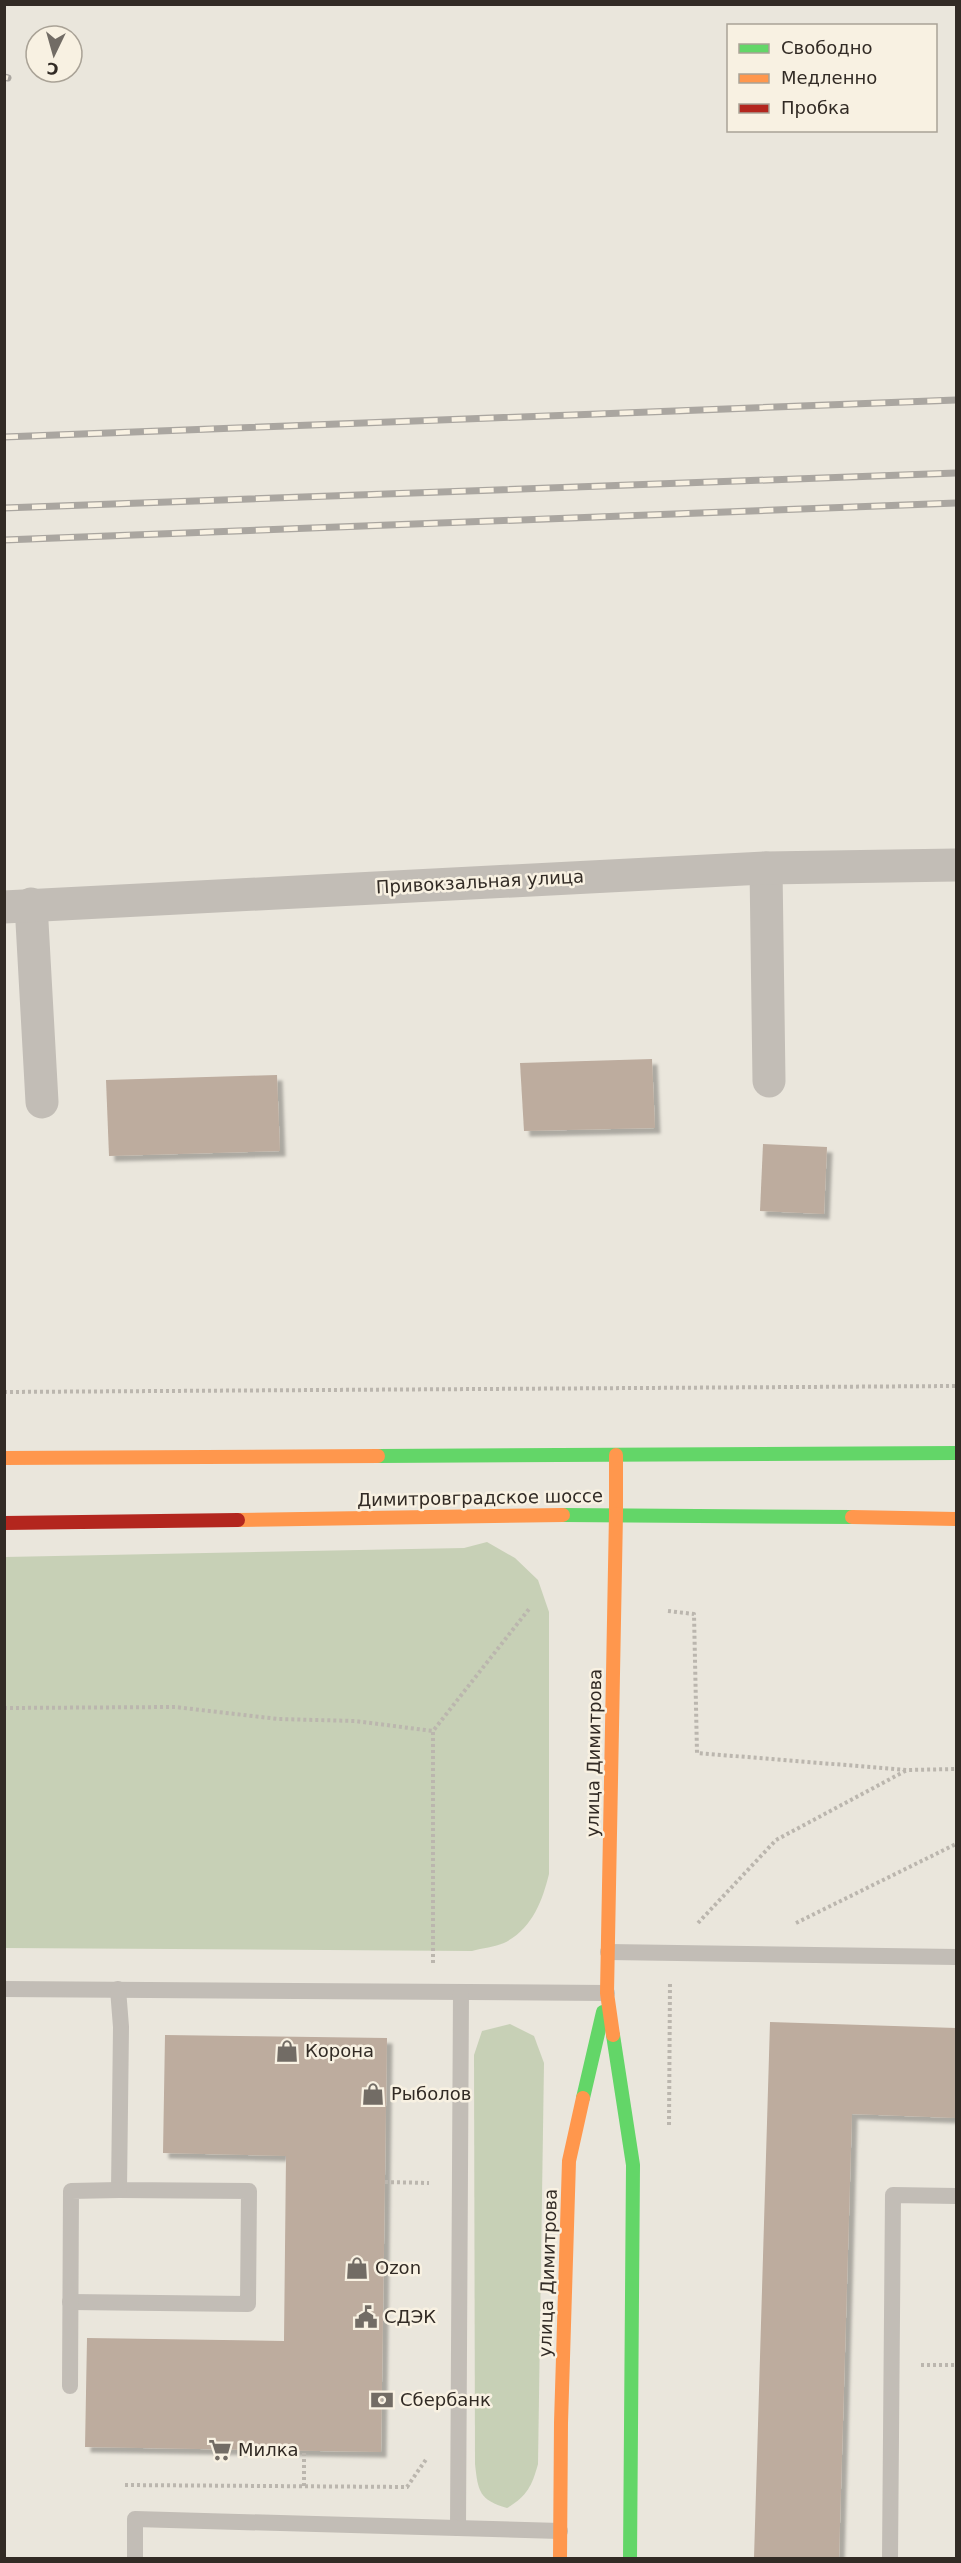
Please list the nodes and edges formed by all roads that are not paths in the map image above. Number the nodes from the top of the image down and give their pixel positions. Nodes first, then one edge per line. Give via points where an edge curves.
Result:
1 (957, 865) edge
2 (766, 868) junction
3 (18, 906) edge
4 (769, 1081) dead end
5 (42, 1102) dead end
6 (957, 1453) edge
7 (616, 1455) junction
8 (4, 1458) edge
9 (616, 1514) junction
10 (957, 1519) edge
11 (4, 1523) edge
12 (608, 1952) junction
13 (957, 1957) edge
14 (4, 1989) edge
15 (118, 1989) junction
16 (461, 1992) junction
17 (608, 1993) junction
18 (119, 2190) junction
19 (957, 2196) edge
20 (70, 2302) junction
21 (70, 2386) dead end
22 (458, 2528) junction
23 (560, 2531) junction
24 (135, 2559) edge
25 (560, 2559) edge
26 (630, 2559) edge
27 (890, 2559) edge

1 - 2 street, Привокзальная улица
2 - 3 street, Привокзальная улица
2 - 4 street
3 - 5 street
6 - 7 main road
7 - 8 main road
7 - 9 main road, улица Димитрова
9 - 10 main road, Димитровградское шоссе
9 - 11 main road, Димитровградское шоссе
9 - 12 main road, улица Димитрова
12 - 13 lane
12 - 17 main road, улица Димитрова
14 - 15 lane
15 - 16 lane
15 - 18 lane
16 - 17 lane
16 - 22 lane
17 - 23 main road, улица Димитрова via 569,2161
17 - 26 main road, улица Димитрова via 633,2165
18 - 20 lane via 71,2191
18 - 20 lane via 249,2191 248,2304
19 - 27 lane via 892,2195
20 - 21 lane
22 - 23 lane
22 - 24 lane via 135,2519
23 - 25 main road, улица Димитрова

